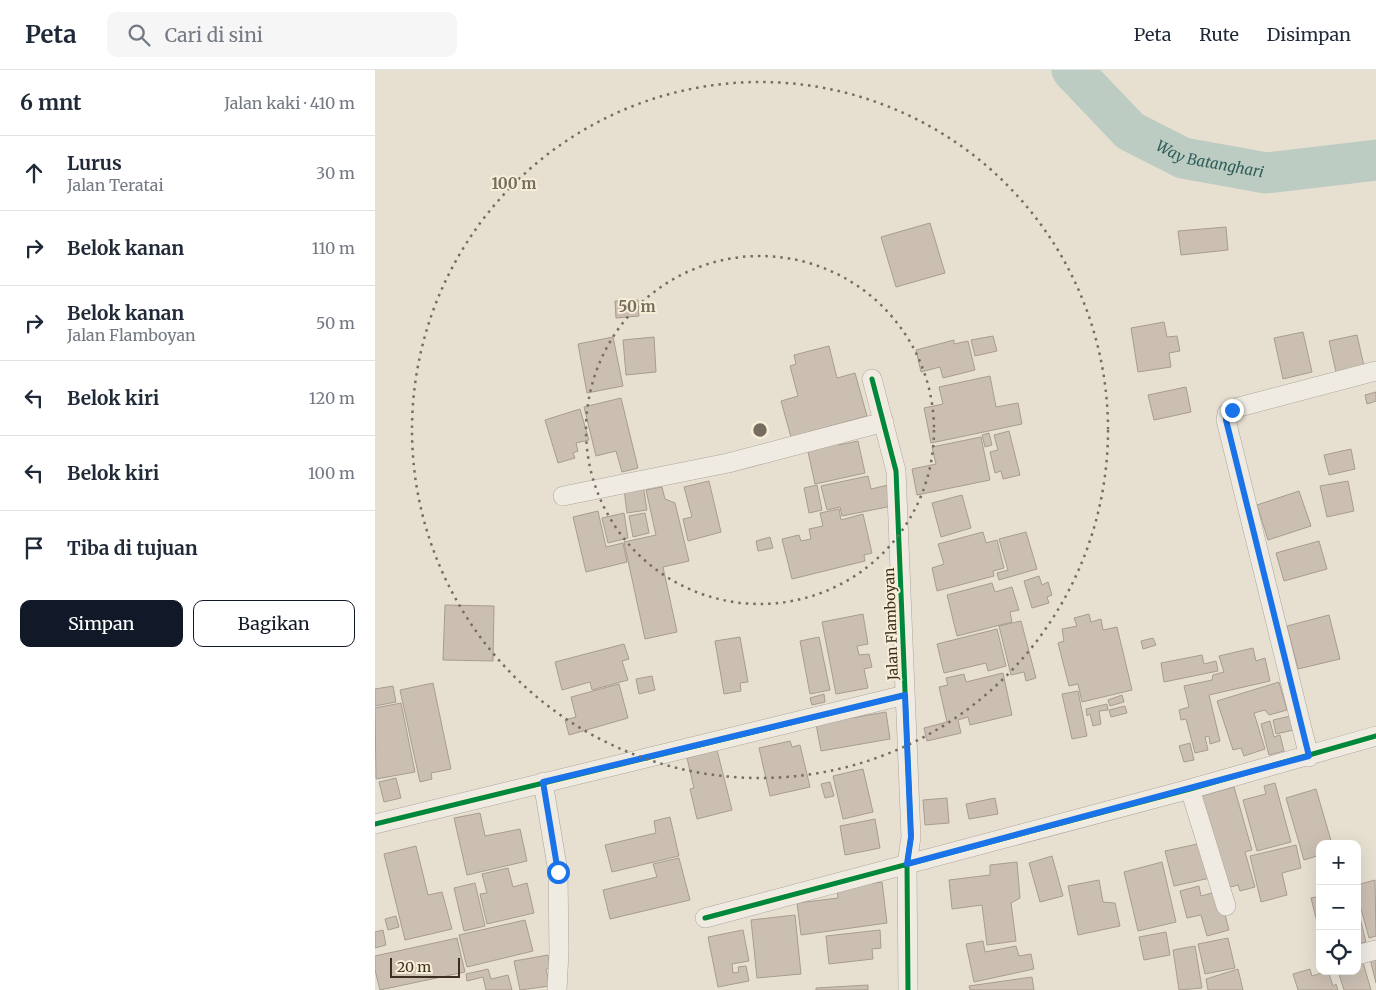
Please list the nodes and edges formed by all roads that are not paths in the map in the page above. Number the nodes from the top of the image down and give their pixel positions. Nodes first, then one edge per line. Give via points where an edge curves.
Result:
1 (1376, 371) edge
2 (872, 379) dead end
3 (884, 422) junction
4 (563, 496) dead end
5 (905, 695) junction
6 (1376, 736) edge
7 (1309, 756) junction
8 (543, 782) junction
9 (1190, 789) junction
10 (375, 824) edge
11 (907, 864) junction
12 (1226, 906) dead end
13 (705, 918) dead end
14 (1376, 950) edge
15 (1361, 954) edge
16 (557, 990) edge
17 (908, 990) edge

1 - 7 street via 1239,407 1227,414
2 - 3 street, Jalan Flamboyan
3 - 4 street via 728,463
3 - 5 street, Jalan Flamboyan via 896,472
5 - 8 street
5 - 11 street, Jalan Flamboyan via 911,837
6 - 7 street
7 - 9 street
8 - 10 street
8 - 16 street via 558,872
9 - 11 street
9 - 12 street
11 - 13 street
11 - 17 street, Jalan Flamboyan
14 - 15 street

